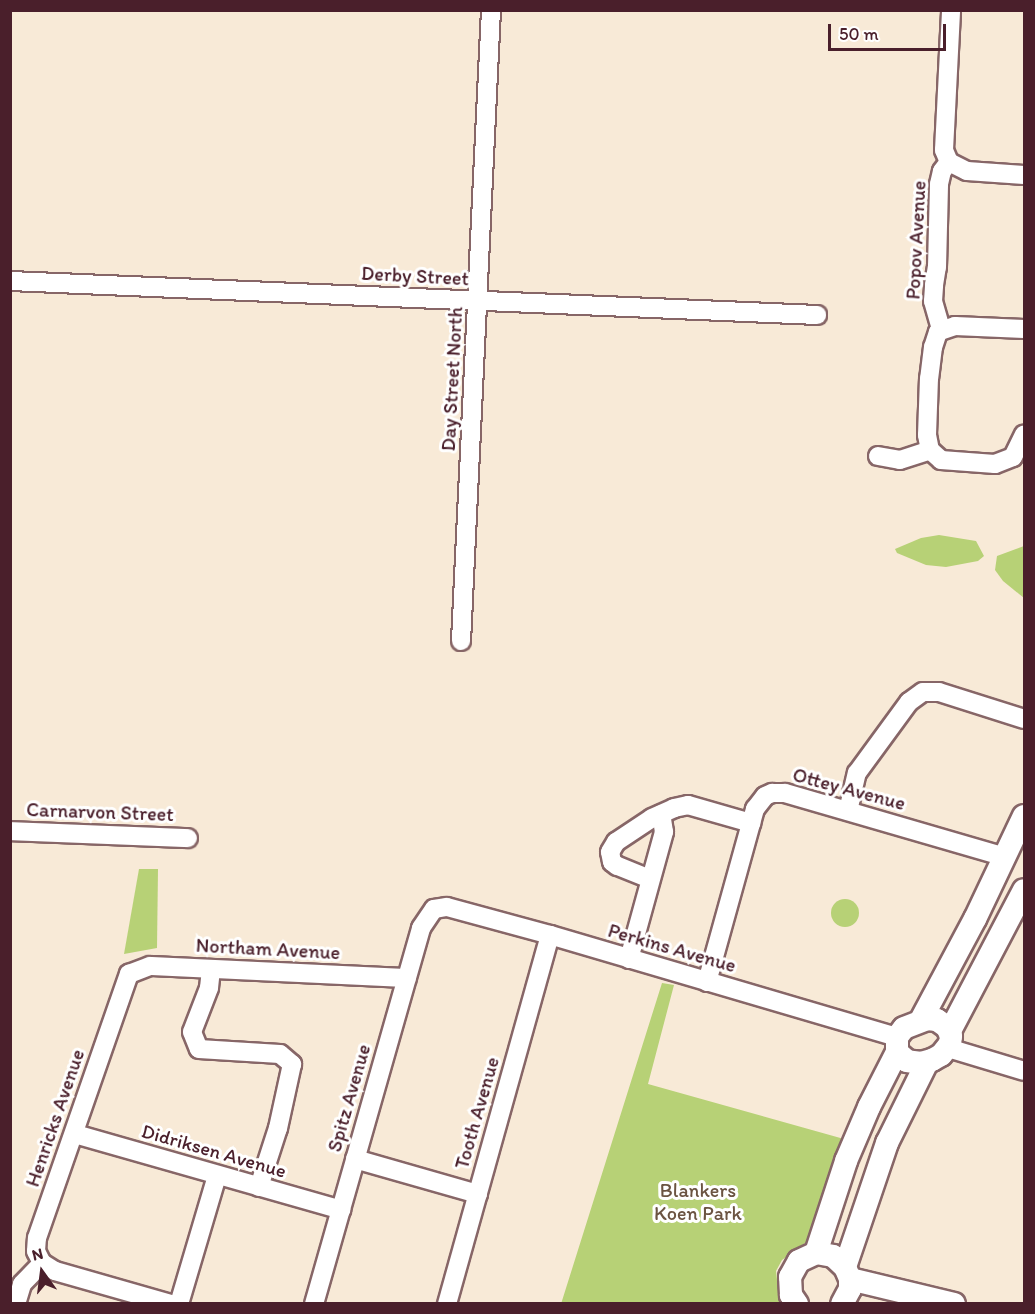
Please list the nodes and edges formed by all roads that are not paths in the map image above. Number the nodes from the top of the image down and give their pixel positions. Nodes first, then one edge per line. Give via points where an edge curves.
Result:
1 (491, 10) edge
2 (951, 10) edge
3 (949, 162) junction
4 (1024, 176) edge
5 (10, 281) edge
6 (478, 302) junction
7 (817, 315) dead end
8 (1024, 329) edge
9 (940, 331) junction
10 (1024, 434) edge
11 (930, 450) junction
12 (878, 456) dead end
13 (461, 641) dead end
14 (1024, 719) edge
15 (848, 811) junction
16 (661, 814) junction
17 (1024, 816) edge
18 (751, 823) junction
19 (10, 831) edge
20 (188, 838) dead end
21 (1005, 857) junction
22 (650, 879) junction
23 (1024, 890) edge
24 (434, 909) joint
25 (550, 935) junction
26 (629, 959) junction
27 (211, 969) junction
28 (129, 974) joint
29 (407, 978) junction
30 (707, 982) junction
31 (921, 1020) junction
32 (949, 1039) junction
33 (897, 1044) junction
34 (927, 1062) junction
35 (1024, 1071) edge
36 (75, 1134) junction
37 (355, 1159) junction
38 (217, 1176) junction
39 (259, 1187) junction
40 (478, 1194) junction
41 (341, 1210) junction
42 (816, 1253) junction
43 (42, 1263) junction
44 (848, 1273) junction
45 (16, 1304) edge
46 (171, 1304) edge
47 (179, 1304) edge
48 (314, 1304) edge
49 (447, 1304) edge
50 (797, 1304) edge
51 (842, 1304) edge
52 (954, 1304) edge

1 - 6 street, Day Street North
2 - 3 street, Popov Avenue via 945,150
3 - 4 street via 967,171
3 - 9 street, Popov Avenue via 939,184 933,301
5 - 6 street, Derby Street
6 - 7 street, Derby Street
6 - 13 street, Day Street North
8 - 9 street via 956,326
9 - 11 street via 933,347 929,378
10 - 11 street via 1013,457 1001,463 946,461
11 - 12 street via 900,460
14 - 15 street via 939,692 923,692 909,702 857,773
15 - 18 street, Ottey Avenue via 772,793 758,804
15 - 21 street, Ottey Avenue
16 - 18 street via 688,805
16 - 22 street via 664,831
16 - 22 street via 616,842 610,852 617,866
17 - 21 street
18 - 30 street, Ottey Avenue
19 - 20 street, Carnarvon Street
21 - 31 street
22 - 26 street
23 - 32 street
24 - 25 street, Perkins Avenue via 447,907
24 - 29 street, Spitz Avenue via 421,928
25 - 26 street, Perkins Avenue
25 - 40 street, Tooth Avenue
26 - 30 street, Perkins Avenue
27 - 28 street, Northam Avenue via 150,966
27 - 29 street, Northam Avenue
27 - 39 street via 207,994 193,1026 193,1038 200,1049 280,1054 292,1064 278,1128
28 - 36 street, Henricks Avenue
29 - 37 street, Spitz Avenue
30 - 33 street, Perkins Avenue
31 - 32 street via 937,1020
31 - 33 street via 904,1028
32 - 34 street via 937,1058
32 - 35 street
33 - 34 street via 912,1063
33 - 42 street via 849,1154
34 - 44 street via 887,1143
36 - 38 street, Didriksen Avenue
36 - 43 street, Henricks Avenue via 37,1238 36,1251
37 - 40 street
37 - 41 street, Spitz Avenue
38 - 39 street, Didriksen Avenue
38 - 47 street
39 - 41 street, Didriksen Avenue
40 - 49 street, Tooth Avenue
41 - 48 street, Spitz Avenue
42 - 44 street via 832,1256
42 - 50 street via 800,1261 790,1277 791,1295
43 - 45 street via 22,1284
43 - 46 street via 55,1271
44 - 51 street via 850,1290
44 - 52 street

